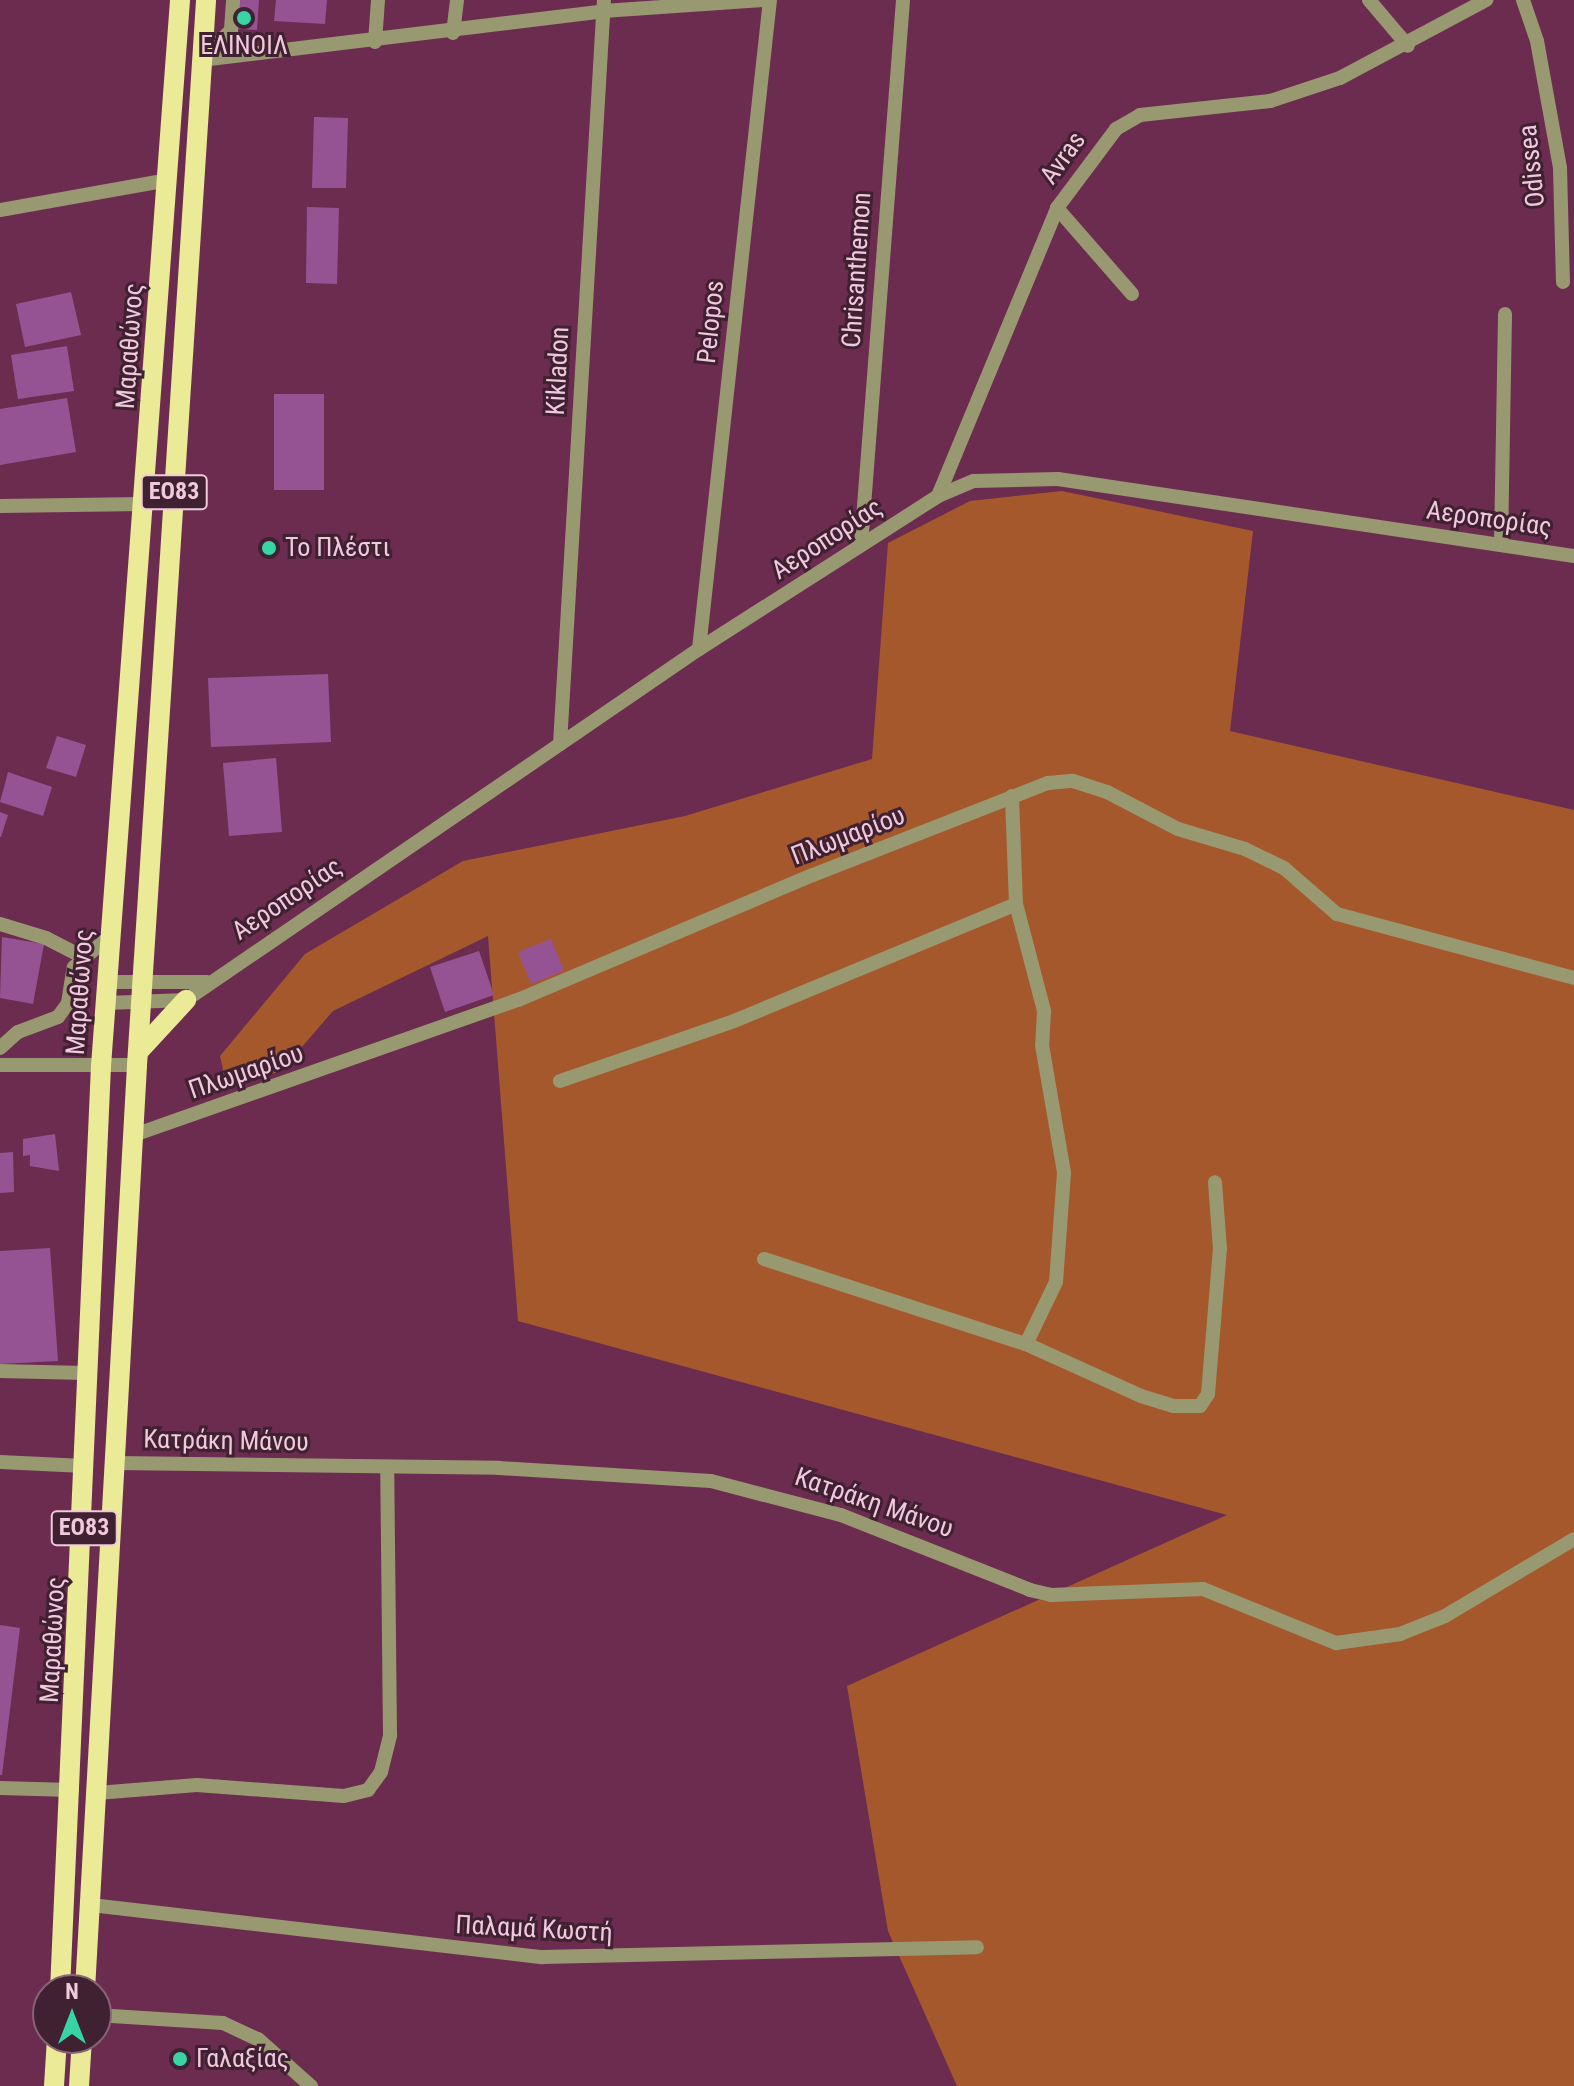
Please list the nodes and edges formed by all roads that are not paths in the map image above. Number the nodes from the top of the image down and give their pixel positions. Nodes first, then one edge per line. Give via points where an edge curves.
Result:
1 (180, 0) edge
2 (206, 0) edge
3 (233, 0) edge
4 (378, 0) edge
5 (457, 0) edge
6 (763, 0) edge
7 (770, 0) edge
8 (903, 0) edge
9 (1369, 0) edge
10 (1486, 0) edge
11 (1523, 0) edge
12 (603, 6) edge
13 (453, 33) junction
14 (375, 42) junction
15 (1408, 46) junction
16 (201, 60) junction
17 (168, 180) junction
18 (1057, 208) junction
19 (0, 210) edge
20 (1563, 282) dead end
21 (1132, 294) dead end
22 (1505, 314) dead end
23 (938, 496) junction
24 (143, 504) junction
25 (0, 506) edge
26 (861, 545) junction
27 (1501, 545) junction
28 (1574, 556) edge
29 (699, 649) junction
30 (560, 744) junction
31 (1012, 796) junction
32 (1016, 904) junction
33 (0, 924) edge
34 (110, 936) junction
35 (83, 957) junction
36 (1574, 978) edge
37 (108, 982) junction
38 (207, 982) junction
39 (142, 994) junction
40 (186, 1000) junction
41 (106, 1003) junction
42 (0, 1048) edge
43 (137, 1059) junction
44 (0, 1065) edge
45 (101, 1066) junction
46 (560, 1081) dead end
47 (134, 1135) junction
48 (1215, 1182) dead end
49 (764, 1259) dead end
50 (1026, 1344) junction
51 (0, 1371) edge
52 (85, 1373) junction
53 (0, 1462) edge
54 (115, 1463) junction
55 (84, 1466) junction
56 (387, 1467) junction
57 (1574, 1539) edge
58 (0, 1788) edge
59 (72, 1790) junction
60 (97, 1793) junction
61 (91, 1905) junction
62 (977, 1947) dead end
63 (61, 1974) edge
64 (86, 1974) edge
65 (112, 2016) edge
66 (56, 2054) edge
67 (81, 2054) edge
68 (54, 2086) edge
69 (79, 2086) edge
70 (311, 2086) edge

1 - 17 main road, Μαραθώνος / ΕΟ83
2 - 16 main road, Μαραθώνος / ΕΟ83
3 - 16 street via 231,30
4 - 14 street
5 - 13 street
6 - 12 street
7 - 29 street, Pelopos
8 - 26 street, Chrisanthemon
9 - 15 street
10 - 15 street, Avras
11 - 20 street, Odissea via 1537,41 1560,168
12 - 13 street
12 - 30 street, Kikladon
13 - 14 street
14 - 16 street
15 - 18 street, Avras via 1340,78 1270,101 1140,115 1101,143
16 - 39 main road, Μαραθώνος / ΕΟ83
17 - 19 street
17 - 24 main road, Μαραθώνος / ΕΟ83
18 - 21 street
18 - 23 street, Avras
22 - 27 street
23 - 26 street, Αεροπορίας
23 - 27 street, Αεροπορίας via 974,481 1058,479
24 - 25 street
24 - 34 main road, Μαραθώνος / ΕΟ83
26 - 29 street, Αεροπορίας
27 - 28 street, Αεροπορίας
29 - 30 street, Αεροπορίας
30 - 38 street, Αεροπορίας
31 - 32 street
31 - 36 street, Πλωμαρίου via 1073,781 1178,829 1211,836 1284,868 1337,914
31 - 47 street, Πλωμαρίου via 518,1000
32 - 46 street via 734,1021
32 - 50 street via 1044,1011 1042,1045 1064,1173 1056,1282
33 - 35 street
34 - 35 street
34 - 37 main road, Μαραθώνος / ΕΟ83
35 - 42 street via 74,967 68,1003 58,1017 18,1032
37 - 39 street
37 - 41 main road, Μαραθώνος / ΕΟ83
38 - 39 street
38 - 40 street, Αεροπορίας
39 - 40 street
39 - 41 street
39 - 43 main road, Μαραθώνος / ΕΟ83
40 - 43 main road
41 - 45 main road, Μαραθώνος / ΕΟ83
43 - 45 street
43 - 47 main road, Μαραθώνος / ΕΟ83
44 - 45 street
45 - 52 main road, Μαραθώνος / ΕΟ83
47 - 54 main road, Μαραθώνος / ΕΟ83
48 - 50 street via 1220,1249 1208,1394 1200,1406 1174,1406 1141,1396
49 - 50 street
51 - 52 street
52 - 55 main road, Μαραθώνος / ΕΟ83
53 - 55 street
54 - 56 street, Κατράκη Μάνου
54 - 60 main road, Μαραθώνος / ΕΟ83
55 - 59 main road, Μαραθώνος / ΕΟ83
56 - 57 street, Κατράκη Μάνου via 618,1472 711,1481 841,1515 1030,1590 1051,1595 1203,1589 1336,1643 1400,1634 1445,1616
56 - 60 street via 390,1735 381,1772 368,1790 344,1796 197,1785
58 - 59 street
59 - 63 main road, Μαραθώνος / ΕΟ83
60 - 61 main road, Μαραθώνος / ΕΟ83
61 - 62 street, Παλαμά Κωστή via 542,1957
61 - 64 main road, Μαραθώνος / ΕΟ83
65 - 70 street via 223,2023 258,2039
66 - 68 main road
67 - 69 main road

